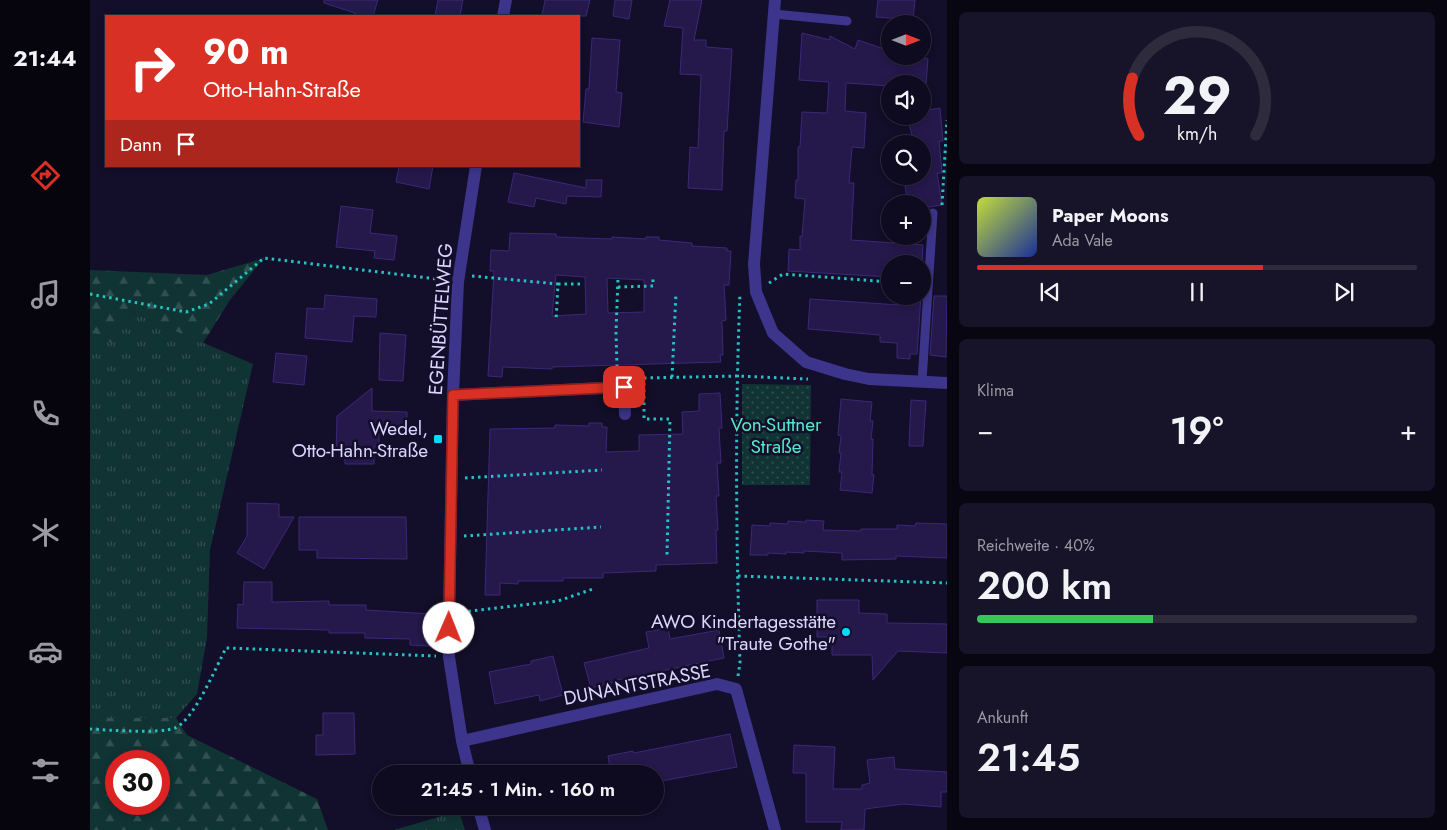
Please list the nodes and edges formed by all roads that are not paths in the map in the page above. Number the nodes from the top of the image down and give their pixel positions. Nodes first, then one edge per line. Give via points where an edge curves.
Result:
1 (506, 0) edge
2 (775, 0) edge
3 (774, 14) junction
4 (503, 15) edge
5 (847, 21) dead end
6 (476, 167) edge
7 (933, 213) road end
8 (922, 382) junction
9 (947, 383) edge
10 (453, 395) junction
11 (625, 414) dead end
12 (462, 741) junction
13 (468, 765) edge
14 (481, 815) edge
15 (485, 830) edge
16 (774, 830) edge

1 - 4 street
2 - 3 street
3 - 5 lane
3 - 8 street via 754,264 756,292 773,333 806,362 869,379
6 - 10 street, EGENBÜTTELWEG via 459,278
7 - 8 lane
8 - 9 street
10 - 11 street via 622,384
10 - 12 street, EGENBÜTTELWEG via 449,657
12 - 13 street, EGENBÜTTELWEG
12 - 16 street, DUNANTSTRASSE via 717,684 736,689
14 - 15 street

